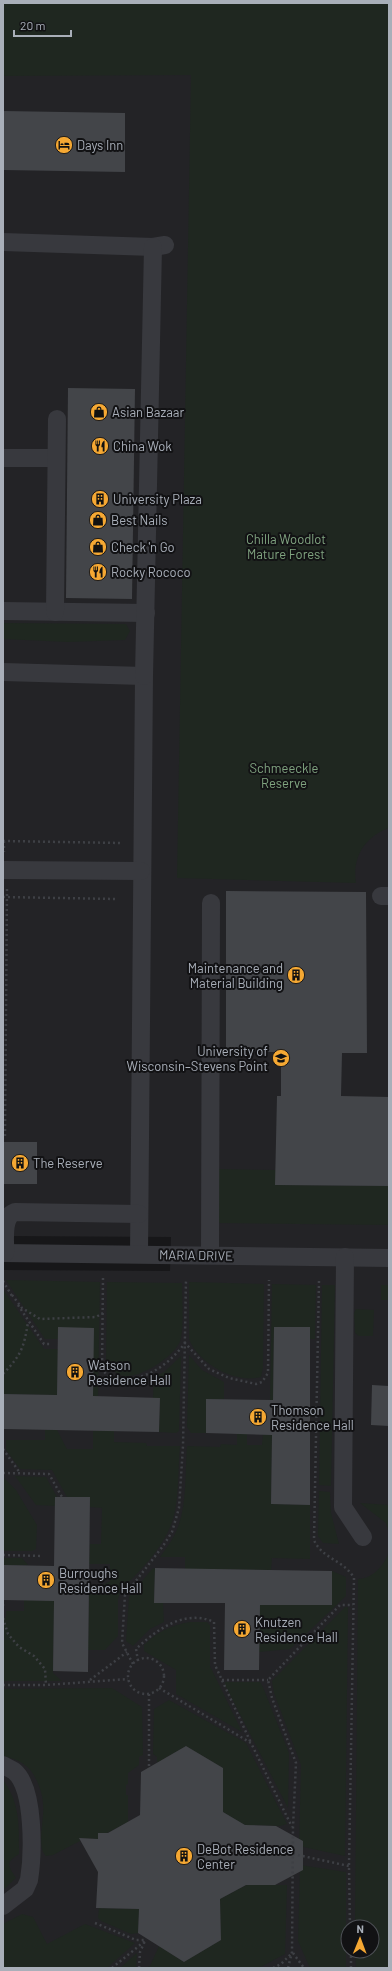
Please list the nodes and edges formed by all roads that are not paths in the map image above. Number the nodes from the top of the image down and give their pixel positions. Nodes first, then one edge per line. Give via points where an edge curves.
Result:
1 (3, 242) edge
2 (57, 419) dead end
3 (3, 458) edge
4 (56, 458) junction
5 (55, 607) junction
6 (146, 608) junction
7 (3, 611) edge
8 (3, 672) edge
9 (144, 676) junction
10 (4, 870) edge
11 (142, 871) junction
12 (211, 903) dead end
13 (139, 1214) junction
14 (4, 1253) edge
15 (139, 1254) junction
16 (210, 1255) junction
17 (345, 1257) junction
18 (389, 1258) edge
19 (363, 1537) dead end
20 (3, 1765) edge
21 (3, 1906) edge

1 - 6 street via 159,246
2 - 4 street
3 - 4 street
4 - 5 street
5 - 6 street
5 - 7 street
6 - 9 street
8 - 9 street
9 - 11 street
10 - 11 street
11 - 13 street
12 - 16 street
13 - 14 street via 15,1212 6,1220
13 - 15 street
14 - 15 street, MARIA DRIVE
15 - 16 street, MARIA DRIVE
16 - 17 street, MARIA DRIVE
17 - 18 street, MARIA DRIVE
17 - 19 street via 344,1507
20 - 21 street via 14,1771 21,1779 29,1805 30,1861 29,1880 25,1889

